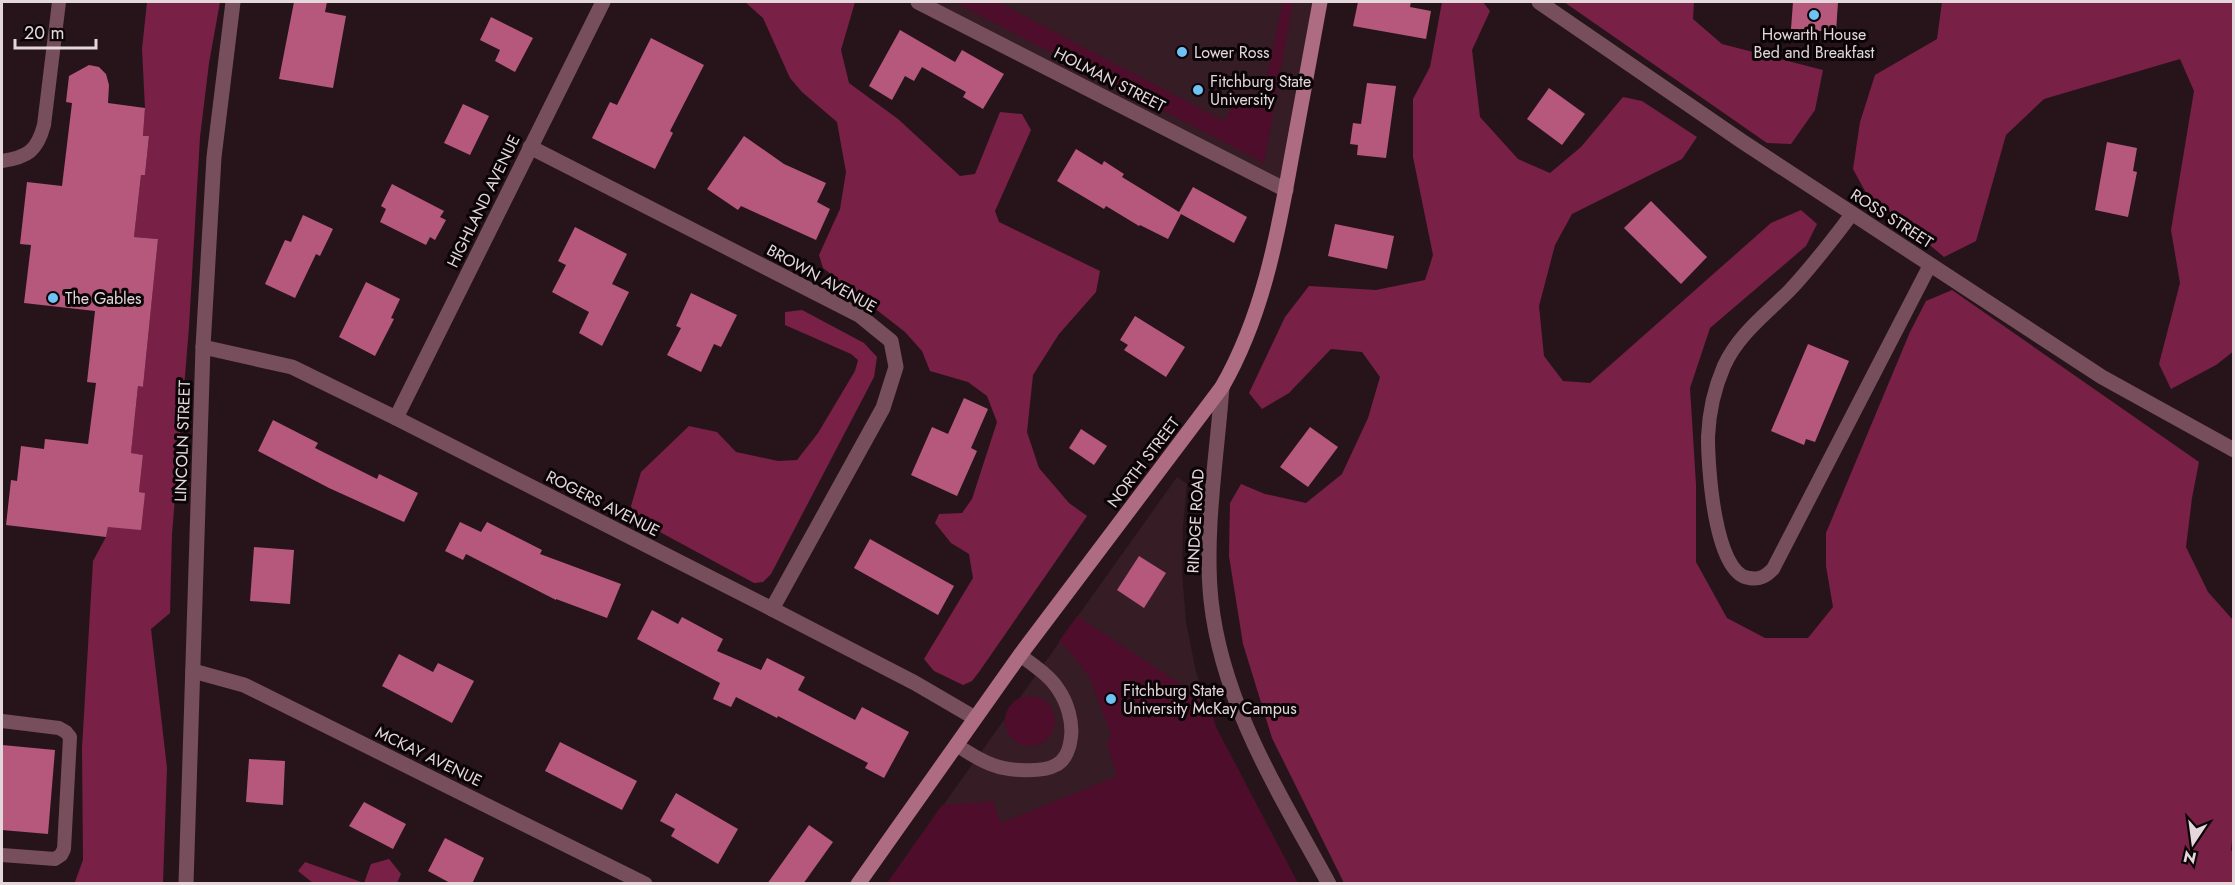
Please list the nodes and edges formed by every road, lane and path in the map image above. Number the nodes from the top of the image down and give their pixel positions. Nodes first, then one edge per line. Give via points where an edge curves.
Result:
1 (59, 2) edge
2 (233, 2) edge
3 (603, 2) edge
4 (918, 2) edge
5 (1320, 2) edge
6 (1539, 2) edge
7 (530, 147) junction
8 (2, 161) edge
9 (1286, 189) junction
10 (1852, 214) junction
11 (1930, 265) junction
12 (203, 347) junction
13 (1222, 387) junction
14 (396, 418) junction
15 (2234, 450) edge
16 (772, 609) junction
17 (1020, 655) junction
18 (193, 671) junction
19 (975, 718) junction
20 (2, 721) edge
21 (956, 745) junction
22 (2, 855) edge
23 (186, 884) edge
24 (645, 884) edge
25 (858, 884) edge
26 (1329, 884) edge

1 - 8 lane via 41,136 27,154
2 - 12 street, LINCOLN STREET via 214,157
3 - 7 street, HIGHLAND AVENUE
4 - 9 street, HOLMAN STREET
5 - 9 street, NORTH STREET
6 - 10 street, ROSS STREET
7 - 14 street, HIGHLAND AVENUE
7 - 16 street, BROWN AVENUE via 859,315 891,342 896,367 883,408
9 - 13 street, NORTH STREET via 1266,284 1239,356
10 - 11 street, ROSS STREET
10 - 11 lane via 1790,290 1735,344 1716,386 1708,436 1710,470 1724,550 1738,574 1758,578 1773,569
11 - 15 street, ROSS STREET via 2102,377
12 - 14 street, ROGERS AVENUE via 292,367
12 - 18 street, LINCOLN STREET
13 - 17 street, NORTH STREET
13 - 26 street, RINDGE ROAD via 1209,547 1217,641 1257,752
14 - 16 street, ROGERS AVENUE
16 - 19 street, ROGERS AVENUE
17 - 19 street, NORTH STREET
17 - 21 lane via 1049,678 1066,703 1072,732 1065,756 1055,766 1015,770 993,765
18 - 23 street, LINCOLN STREET
18 - 24 street, MCKAY AVENUE via 244,685
19 - 21 street, NORTH STREET
20 - 22 lane via 59,728 70,737 61,855 55,859
21 - 25 street, NORTH STREET

